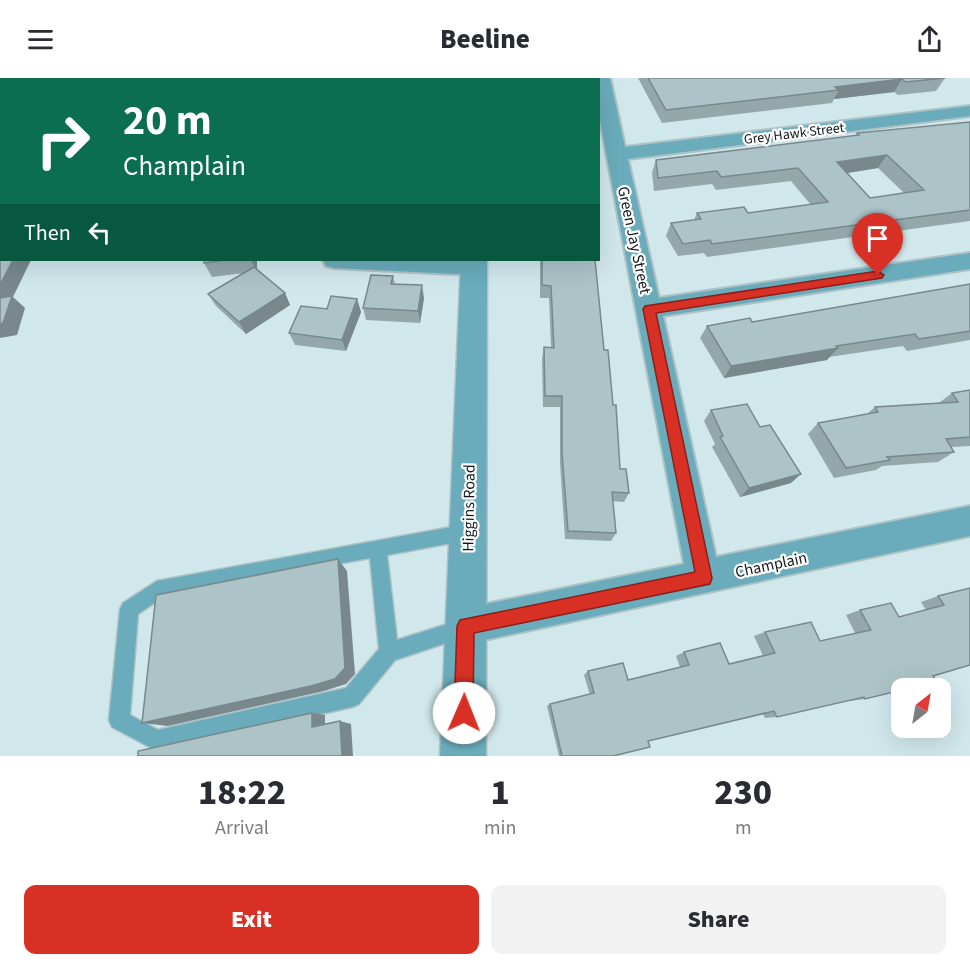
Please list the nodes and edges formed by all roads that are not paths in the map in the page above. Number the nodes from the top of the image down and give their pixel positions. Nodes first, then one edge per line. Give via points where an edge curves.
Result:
1 (601, 78) edge
2 (970, 111) edge
3 (617, 154) junction
4 (381, 261) edge
5 (970, 261) edge
6 (474, 263) edge
7 (649, 309) junction
8 (970, 521) edge
9 (468, 532) junction
10 (378, 548) junction
11 (704, 578) junction
12 (466, 626) junction
13 (389, 652) junction
14 (463, 756) edge

1 - 3 street, Green Jay Street
2 - 3 street, Grey Hawk Street
3 - 7 street, Green Jay Street
4 - 6 street
5 - 7 street
6 - 9 street, Higgins Road
7 - 11 street, Green Jay Street
8 - 11 street, Champlain
9 - 10 lane
9 - 12 street, Higgins Road
10 - 13 lane
10 - 13 lane via 163,586 129,609 119,720 157,741 352,697
11 - 12 street, Champlain
12 - 13 lane
12 - 14 street, Higgins Road

